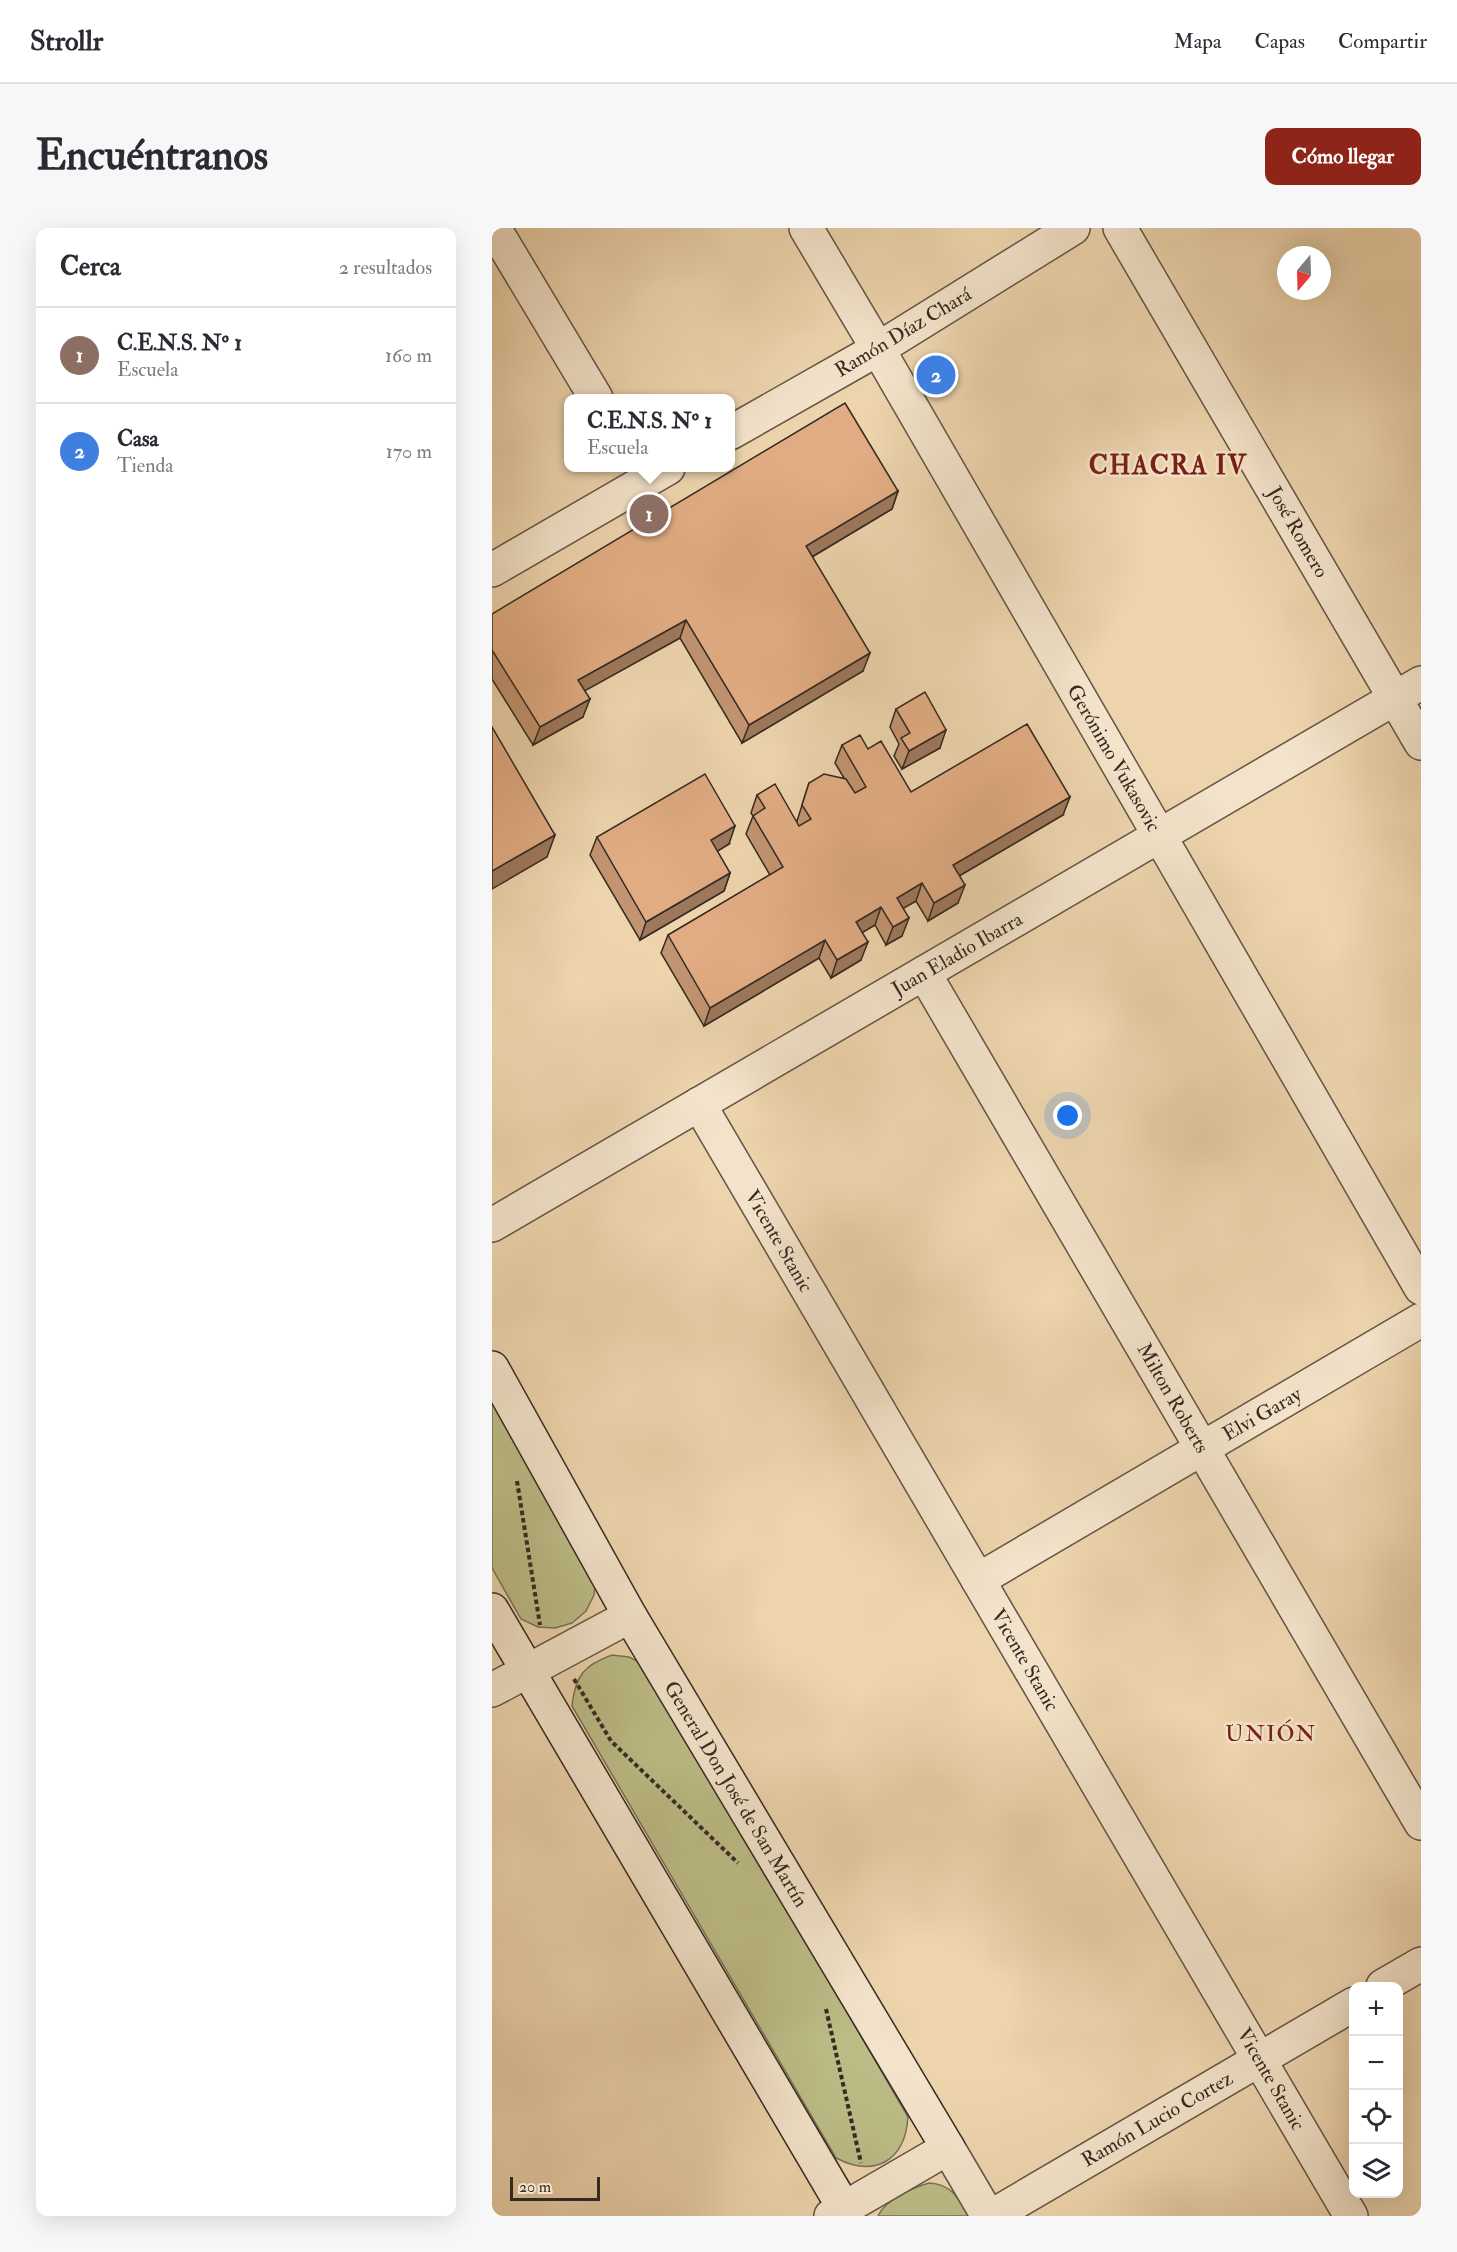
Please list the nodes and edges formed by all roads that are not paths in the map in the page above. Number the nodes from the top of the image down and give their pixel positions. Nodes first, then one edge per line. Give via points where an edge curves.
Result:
1 (494, 228) edge
2 (806, 228) edge
3 (1073, 228) edge
4 (1120, 228) edge
5 (878, 349) junction
6 (593, 394) edge
7 (735, 430) edge
8 (650, 472) edge
9 (492, 570) edge
10 (1408, 691) edge
11 (1421, 743) edge
12 (1159, 836) junction
13 (924, 973) junction
14 (699, 1104) junction
15 (492, 1225) edge
16 (1421, 1288) edge
17 (1421, 1320) edge
18 (492, 1368) edge
19 (1203, 1449) junction
20 (978, 1580) junction
21 (492, 1610) edge
22 (630, 1616) junction
23 (526, 1670) junction
24 (492, 1690) edge
25 (1421, 1823) edge
26 (1421, 1964) edge
27 (1390, 1982) edge
28 (1349, 2006) edge
29 (1259, 2059) junction
30 (948, 2148) junction
31 (841, 2213) edge
32 (990, 2216) edge
33 (1352, 2216) edge

1 - 6 street
2 - 5 street, Gerónimo Vukasovic
3 - 5 street, Ramón Díaz Chará
4 - 10 street, José Romero
5 - 7 street, Ramón Díaz Chará
5 - 12 street, Gerónimo Vukasovic
8 - 9 street
10 - 11 street, José Romero
10 - 12 street, Juan Eladio Ibarra
12 - 13 street, Juan Eladio Ibarra
12 - 16 street, Gerónimo Vukasovic
13 - 14 street, Juan Eladio Ibarra
13 - 19 street, Milton Roberts
14 - 15 street, Juan Eladio Ibarra
14 - 20 street, Vicente Stanic
17 - 19 street, Elvi Garay
18 - 22 street, General Don José de San Martín
19 - 20 street, Elvi Garay
19 - 25 street, Milton Roberts
20 - 29 street, Vicente Stanic
21 - 23 street
22 - 23 street
22 - 30 street, General Don José de San Martín
23 - 24 street
23 - 31 street
26 - 27 street
28 - 29 street, Ramón Lucio Cortez
29 - 32 street, Ramón Lucio Cortez
29 - 33 street, Vicente Stanic
30 - 31 street
30 - 32 street, General Don José de San Martín

